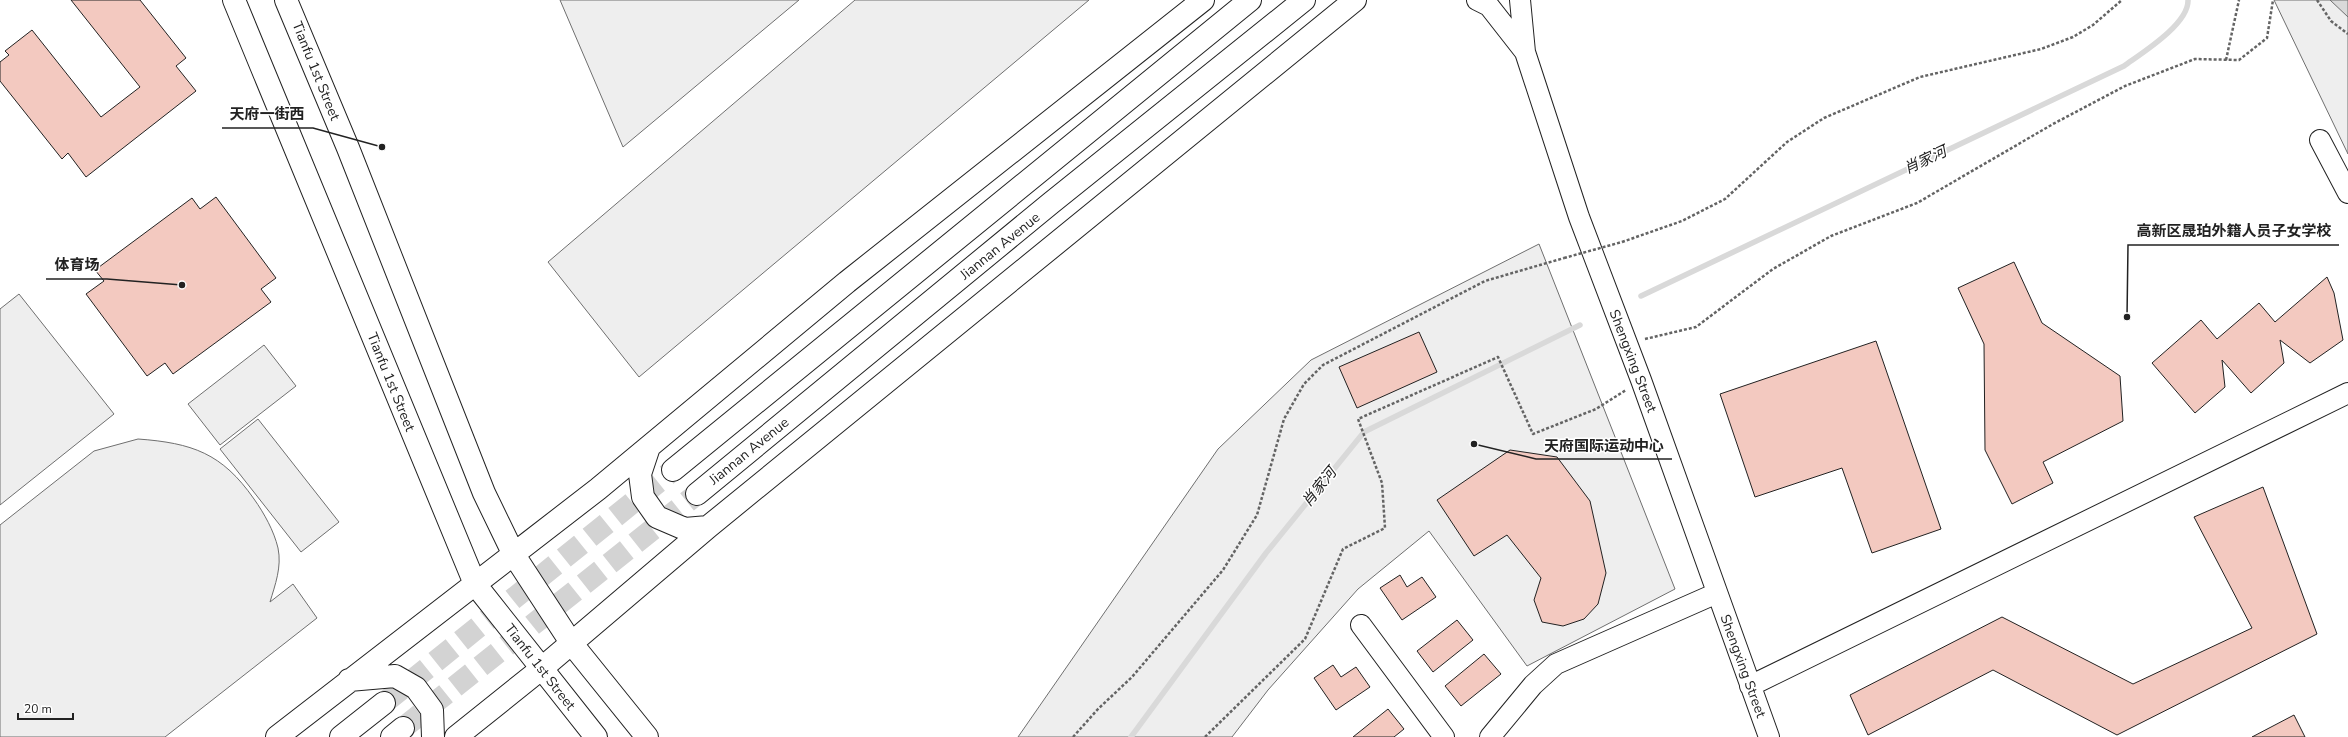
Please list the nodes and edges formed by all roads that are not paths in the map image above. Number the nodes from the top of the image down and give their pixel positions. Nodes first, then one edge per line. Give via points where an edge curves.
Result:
1 (234, 0) edge
2 (286, 0) edge
3 (1203, 0) edge
4 (1250, 0) edge
5 (1304, 0) edge
6 (1355, 0) edge
7 (1477, 0) edge
8 (1520, 0) edge
9 (1525, 52) junction
10 (2320, 140) dead end
11 (2348, 193) edge
12 (2348, 394) edge
13 (649, 447) junction
14 (673, 470) tunnel mouth
15 (697, 494) tunnel mouth
16 (708, 527) junction
17 (514, 555) junction
18 (475, 584) junction
19 (1717, 593) junction
20 (1361, 625) dead end
21 (572, 644) junction
22 (541, 669) junction
23 (349, 680) junction
24 (1750, 686) junction
25 (384, 703) tunnel mouth
26 (277, 737) edge
27 (341, 737) edge
28 (433, 737) edge
29 (456, 737) edge
30 (596, 737) edge
31 (647, 737) edge
32 (1444, 737) edge
33 (1490, 737) edge
34 (1769, 737) edge

1 - 18 main road, Tianfu 1st Street
2 - 17 main road, Tianfu 1st Street via 348,148 484,493
3 - 13 main road via 847,282
4 - 14 main road
5 - 15 main road, Jiannan Avenue via 1051,203
6 - 16 main road
7 - 9 street via 1489,6
8 - 9 street
9 - 19 street, Shengxing Street via 1579,217 1641,380
10 - 11 street
12 - 24 street
13 - 16 main road via 640,474 643,497 657,517 685,529
13 - 17 main road
16 - 21 main road
17 - 18 main road
17 - 21 main road, Tianfu 1st Street
18 - 22 main road, Tianfu 1st Street
18 - 23 main road
19 - 24 street, Shengxing Street
19 - 33 street via 1556,664 1533,685
20 - 32 street
21 - 22 main road
21 - 31 main road, Tianfu 1st Street
22 - 29 main road
22 - 30 main road, Tianfu 1st Street
23 - 26 main road
23 - 28 main road via 395,676 416,688 432,710
24 - 34 street, Shengxing Street
25 - 27 main road

